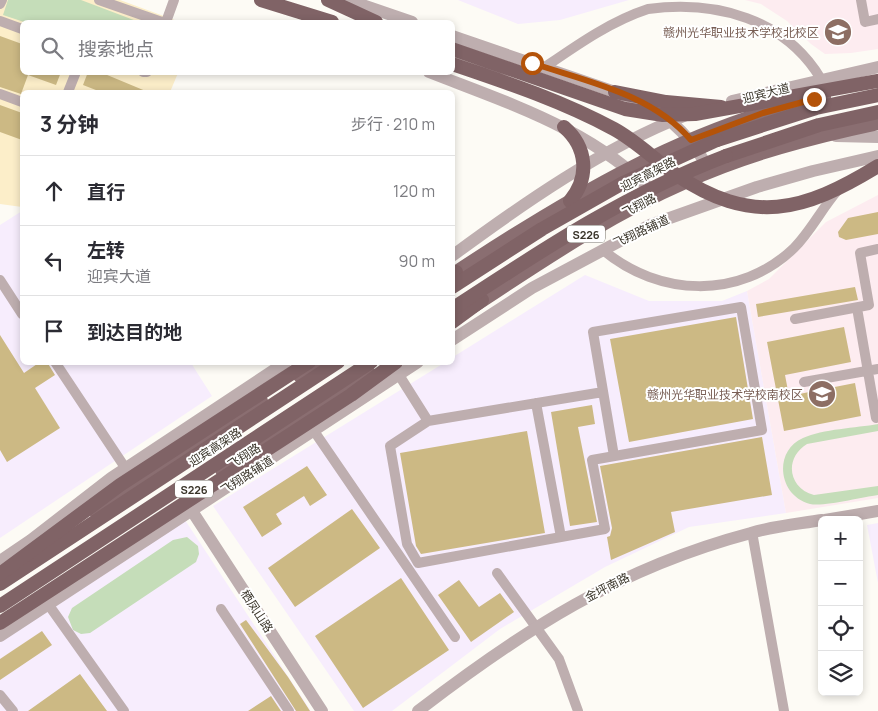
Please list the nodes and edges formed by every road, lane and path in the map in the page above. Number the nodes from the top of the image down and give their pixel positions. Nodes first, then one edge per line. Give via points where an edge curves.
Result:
1 (2, 0) edge
2 (99, 0) edge
3 (174, 0) edge
4 (261, 0) edge
5 (328, 0) edge
6 (348, 0) edge
7 (860, 0) edge
8 (0, 4) edge
9 (878, 19) edge
10 (158, 20) edge
11 (165, 20) edge
12 (305, 20) edge
13 (326, 20) edge
14 (372, 20) edge
15 (406, 20) edge
16 (0, 21) edge
17 (20, 28) edge
18 (455, 37) edge
19 (455, 51) edge
20 (455, 65) edge
21 (878, 66) edge
22 (545, 67) junction
23 (75, 75) edge
24 (437, 75) edge
25 (878, 77) edge
26 (821, 79) junction
27 (878, 81) edge
28 (878, 85) edge
29 (69, 90) edge
30 (615, 92) junction
31 (0, 94) edge
32 (878, 95) edge
33 (814, 99) junction
34 (20, 101) edge
35 (713, 106) junction
36 (878, 112) edge
37 (672, 121) junction
38 (878, 123) edge
39 (564, 127) junction
40 (822, 135) junction
41 (878, 136) edge
42 (691, 140) junction
43 (608, 152) junction
44 (878, 157) edge
45 (878, 166) edge
46 (584, 168) junction
47 (629, 168) junction
48 (710, 172) junction
49 (657, 196) junction
50 (570, 201) junction
51 (878, 249) edge
52 (603, 250) junction
53 (455, 254) edge
54 (455, 273) edge
55 (0, 280) edge
56 (455, 285) edge
57 (482, 300) joint
58 (455, 307) edge
59 (857, 308) junction
60 (20, 311) edge
61 (455, 319) edge
62 (795, 319) dead end
63 (455, 338) edge
64 (57, 365) edge
65 (281, 365) edge
66 (304, 365) edge
67 (315, 365) edge
68 (333, 365) edge
69 (366, 365) edge
70 (382, 365) edge
71 (409, 365) edge
72 (397, 369) edge
73 (873, 370) edge
74 (804, 382) dead end
75 (603, 392) junction
76 (536, 403) junction
77 (876, 418) dead end
78 (428, 422) junction
79 (314, 432) junction
80 (614, 456) junction
81 (126, 468) junction
82 (192, 511) junction
83 (878, 511) edge
84 (847, 516) edge
85 (818, 521) edge
86 (752, 532) junction
87 (561, 537) junction
88 (0, 561) edge
89 (497, 573) dead end
90 (0, 574) edge
91 (0, 584) edge
92 (48, 604) junction
93 (0, 606) edge
94 (221, 609) dead end
95 (0, 616) edge
96 (0, 622) edge
97 (536, 627) junction
98 (0, 636) edge
99 (455, 637) dead end
100 (0, 695) edge
101 (13, 711) edge
102 (124, 711) edge
103 (289, 711) edge
104 (322, 711) edge
105 (418, 711) edge
106 (578, 711) edge
107 (784, 711) edge

1 - 8 street
2 - 10 street
3 - 11 street
4 - 12 street
4 - 13 highway
5 - 14 highway
6 - 15 street
7 - 9 street via 865,22
16 - 17 street
18 - 22 street
19 - 27 highway, bridge via 625,109 663,115 695,114
20 - 45 highway, bridge via 581,112 636,143 704,191 731,202 761,208 790,207 850,184
21 - 26 street, 迎宾大道
22 - 26 street via 588,38 634,14 662,5 690,2 734,8 767,22 795,44
22 - 30 street
23 - 29 street
24 - 39 street
25 - 33 street
26 - 35 street, 迎宾大道
28 - 33 main road, 迎宾大道
30 - 35 highway via 666,102
30 - 37 street via 641,101
31 - 34 street
32 - 56 highway, 迎宾高架路, bridge via 816,108 717,140 623,183 542,229
33 - 35 highway via 765,105
33 - 42 main road, 迎宾大道
35 - 37 street, 迎宾大道
36 - 58 highway, 迎宾高架路, bridge via 771,140 684,172 553,242
37 - 42 street
37 - 43 street, 迎宾大道
38 - 40 main road, S226
39 - 43 street
39 - 46 highway via 580,146
40 - 41 street
40 - 48 main road, 飞翔路 / S226
42 - 47 main road
42 - 48 street
43 - 46 street
43 - 47 street
44 - 52 street, 飞翔路辅道 via 782,180 705,208 677,214
44 - 52 street via 839,188 794,247 772,265 747,278 719,285 677,286 637,273
46 - 50 highway via 580,187
46 - 53 street
47 - 49 street
47 - 50 main road
48 - 49 main road, 飞翔路 / S226
49 - 57 main road, 飞翔路 / S226 via 558,250
50 - 54 main road
51 - 59 street via 860,252 869,306
52 - 63 street, 飞翔路辅道 via 532,288
55 - 60 street
57 - 61 highway
59 - 62 street
59 - 73 street
64 - 81 street
65 - 81 street
66 - 90 highway, bridge via 120,485
67 - 90 main road
68 - 91 highway, 迎宾高架路
69 - 93 highway, 迎宾高架路
70 - 95 main road, 飞翔路 / S226
71 - 72 street, 飞翔路辅道
72 - 78 street
72 - 79 street, 飞翔路辅道
72 - 96 highway via 351,395
73 - 74 street
73 - 77 street
75 - 76 street
75 - 80 street
75 - 80 street via 593,332 741,307 762,430
76 - 78 street
76 - 87 street
78 - 87 street via 390,446 407,544 418,564
79 - 82 street, 飞翔路辅道
79 - 99 street
80 - 87 street via 592,460 605,529
81 - 88 street
82 - 92 street, 飞翔路辅道
82 - 104 street, 栖凤山路
83 - 84 street, 金坪南路
85 - 86 street, 金坪南路
86 - 97 street, 金坪南路 via 679,555 628,576 573,603
86 - 107 street
89 - 97 street
92 - 98 street, 飞翔路辅道
92 - 102 street
94 - 103 street
97 - 105 street, 金坪南路 via 502,648
97 - 106 street via 559,659
100 - 101 street

